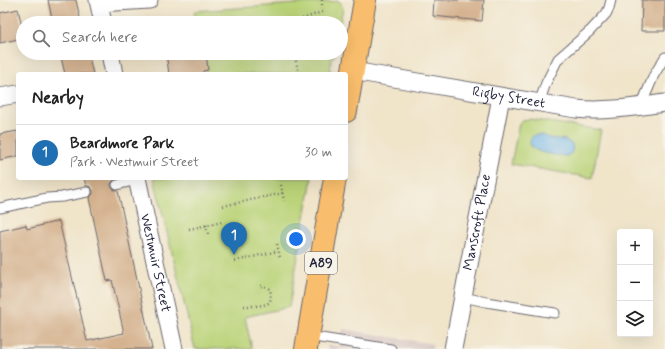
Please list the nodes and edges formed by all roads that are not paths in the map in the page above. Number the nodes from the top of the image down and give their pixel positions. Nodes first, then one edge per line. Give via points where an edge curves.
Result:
1 (149, 0) edge
2 (365, 0) edge
3 (611, 0) edge
4 (99, 2) edge
5 (102, 16) edge
6 (665, 57) edge
7 (111, 60) edge
8 (353, 71) junction
9 (114, 72) edge
10 (16, 94) edge
11 (0, 97) edge
12 (501, 97) junction
13 (348, 100) edge
14 (539, 103) junction
15 (665, 103) edge
16 (641, 106) junction
17 (134, 180) edge
18 (137, 180) edge
19 (335, 180) edge
20 (117, 185) dead end
21 (86, 192) dead end
22 (0, 208) edge
23 (463, 297) junction
24 (555, 313) dead end
25 (307, 343) edge
26 (362, 346) edge
27 (174, 349) edge
28 (391, 349) edge
29 (453, 349) edge

1 - 4 street
2 - 8 main road
3 - 14 lane via 606,14 558,59
4 - 5 street
6 - 16 lane
7 - 9 street
8 - 12 street, Rigby Street
8 - 13 main road
10 - 11 street
12 - 14 street, Rigby Street
12 - 23 street, Manscroft Place
14 - 16 street, Rigby Street via 588,111
15 - 16 street, Rigby Street
17 - 20 lane
18 - 27 street, Westmuir Street
19 - 25 main road, A89
21 - 22 lane
23 - 24 lane
23 - 29 street, Manscroft Place
25 - 26 lane
26 - 28 lane

